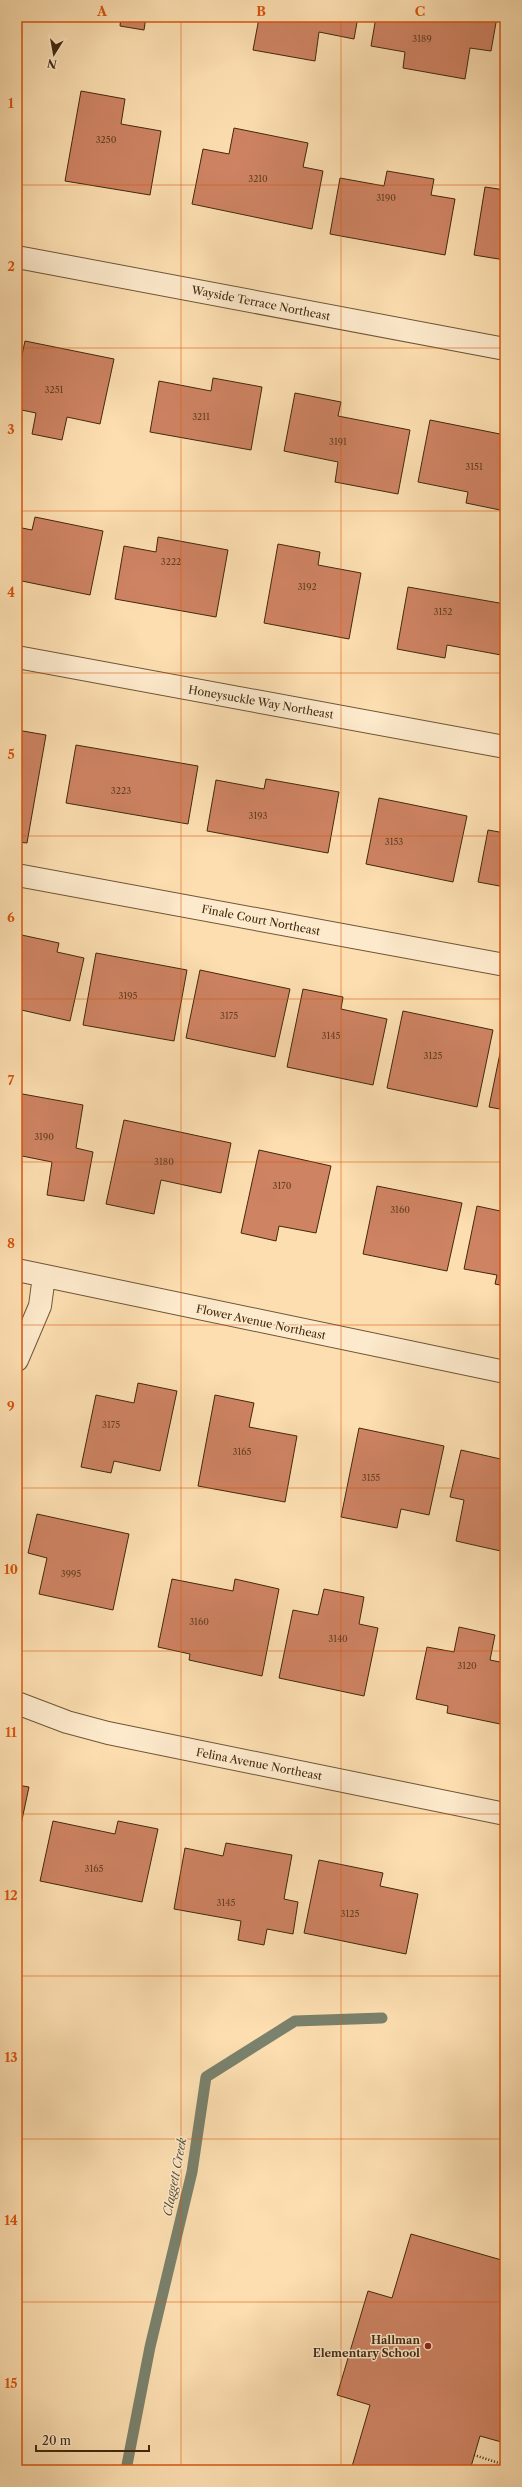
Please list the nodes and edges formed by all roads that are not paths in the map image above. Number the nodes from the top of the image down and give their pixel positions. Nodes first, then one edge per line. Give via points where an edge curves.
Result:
1 (17, 257) edge
2 (505, 349) edge
3 (17, 657) edge
4 (505, 747) edge
5 (17, 875) edge
6 (505, 965) edge
7 (17, 1270) edge
8 (44, 1276) junction
9 (17, 1360) edge
10 (505, 1372) edge
11 (17, 1703) edge
12 (505, 1814) edge

1 - 2 street, Wayside Terrace Northeast
3 - 4 street, Honeysuckle Way Northeast
5 - 6 street, Finale Court Northeast
7 - 8 street, Flower Avenue Northeast
8 - 9 street via 40,1306
8 - 10 street, Flower Avenue Northeast
11 - 12 street, Felina Avenue Northeast via 67,1722 108,1733

